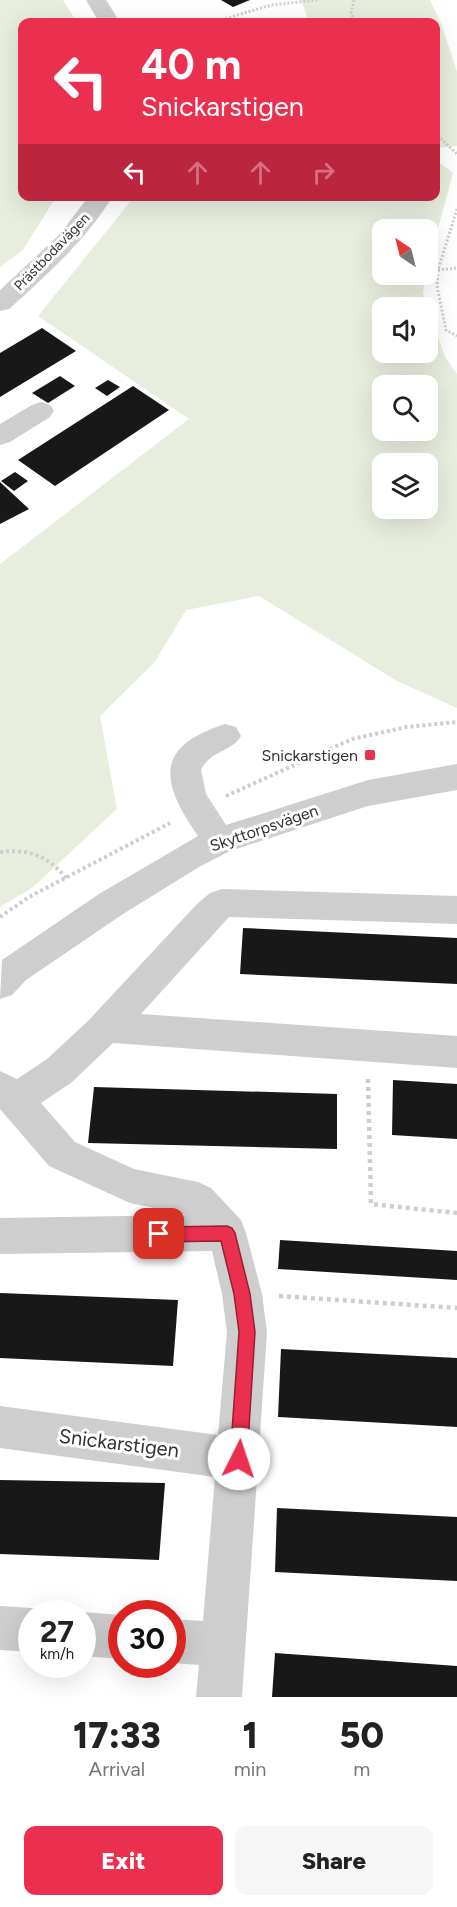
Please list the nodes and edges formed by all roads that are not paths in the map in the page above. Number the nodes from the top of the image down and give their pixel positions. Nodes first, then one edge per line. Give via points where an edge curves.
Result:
1 (96, 0) edge
2 (107, 18) edge
3 (98, 201) edge
4 (0, 303) edge
5 (41, 411) dead end
6 (0, 436) edge
7 (225, 736) dead end
8 (457, 777) edge
9 (219, 841) junction
10 (457, 910) edge
11 (0, 984) edge
12 (106, 1028) junction
13 (457, 1052) edge
14 (7, 1093) edge
15 (227, 1233) junction
16 (0, 1236) edge
17 (0, 1428) edge
18 (239, 1459) junction
19 (0, 1628) edge
20 (18, 1629) edge
21 (186, 1642) edge
22 (223, 1645) junction
23 (219, 1697) edge

1 - 2 street
3 - 4 street, Prästbodavägen via 82,225
5 - 6 street
7 - 9 street via 199,749 187,762 184,782
8 - 9 street, Skyttorpsvägen via 369,793
9 - 11 street, Skyttorpsvägen via 111,904 14,970
10 - 12 street via 222,903
12 - 13 street
12 - 14 street via 30,1093
14 - 15 street via 62,1154 130,1186 198,1200
15 - 16 street
15 - 18 street via 247,1332
17 - 18 street, Snickarstigen
18 - 22 street
19 - 20 street
21 - 22 street
22 - 23 street

